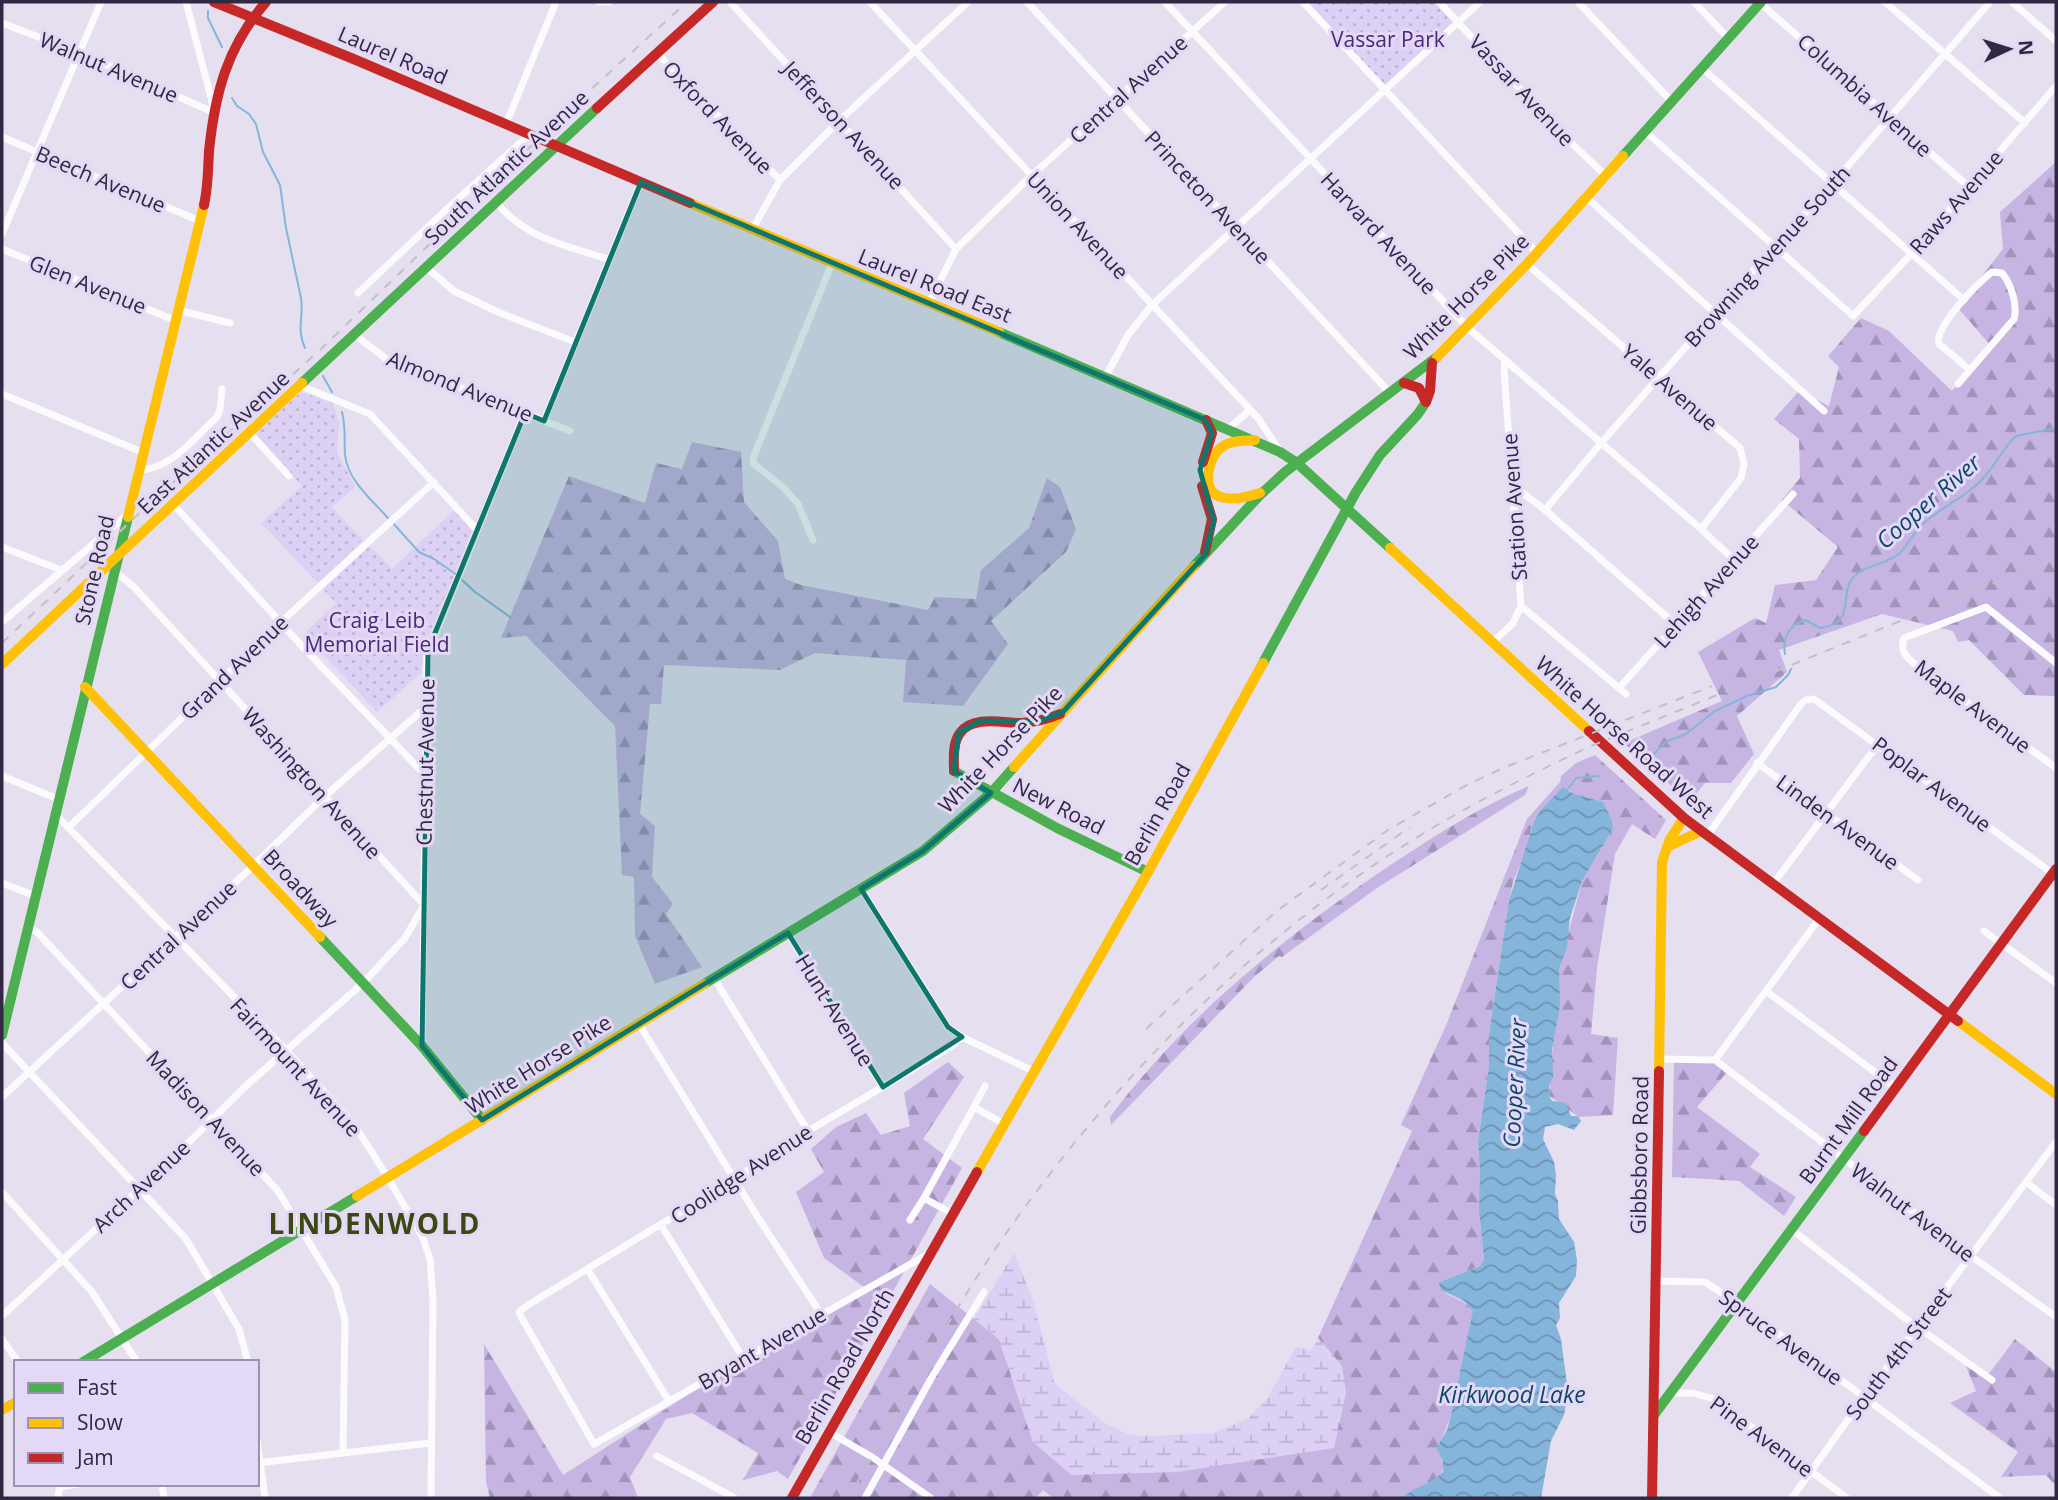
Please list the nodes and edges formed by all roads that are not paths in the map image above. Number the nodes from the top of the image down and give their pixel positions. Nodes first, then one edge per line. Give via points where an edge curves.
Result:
1 (101, 2) edge
2 (186, 2) edge
3 (214, 2) edge
4 (266, 2) edge
5 (556, 2) edge
6 (599, 2) edge
7 (609, 2) edge
8 (713, 2) edge
9 (730, 2) edge
10 (870, 2) edge
11 (968, 2) edge
12 (1027, 2) edge
13 (1165, 2) edge
14 (1225, 2) edge
15 (1303, 2) edge
16 (1439, 2) edge
17 (1480, 2) edge
18 (1578, 2) edge
19 (1694, 2) edge
20 (1761, 2) edge
21 (1885, 2) edge
22 (1990, 2) edge
23 (2012, 2) edge
24 (250, 17) junction
25 (1458, 22) junction
26 (2, 23) edge
27 (1192, 32) junction
28 (1729, 39) junction
29 (2056, 41) edge
30 (915, 51) junction
31 (80, 53) junction
32 (657, 53) junction
33 (1944, 54) junction
34 (1702, 68) junction
35 (2056, 86) edge
36 (1386, 90) junction
37 (1117, 99) junction
38 (1672, 103) junction
39 (215, 113) junction
40 (1889, 117) junction
41 (839, 120) junction
42 (2025, 122) junction
43 (506, 124) junction
44 (1647, 133) junction
45 (530, 134) junction
46 (2, 137) edge
47 (557, 146) junction
48 (36, 151) junction
49 (1311, 160) junction
50 (1031, 176) junction
51 (1607, 177) junction
52 (779, 180) junction
53 (641, 182) junction
54 (1833, 183) junction
55 (1969, 187) junction
56 (1587, 198) junction
57 (497, 203) junction
58 (200, 221) junction
59 (1237, 228) junction
60 (752, 230) junction
61 (2, 234) edge
62 (1774, 247) junction
63 (956, 248) junction
64 (2, 249) edge
65 (1537, 253) junction
66 (1912, 253) junction
67 (608, 259) junction
68 (832, 263) junction
69 (1527, 264) junction
70 (427, 268) junction
71 (358, 293) dead end
72 (1964, 300) junction
73 (929, 303) junction
74 (1152, 305) junction
75 (1715, 314) junction
76 (176, 315) junction
77 (230, 323) dead end
78 (1468, 328) junction
79 (355, 335) junction
80 (575, 342) junction
81 (326, 361) joint
82 (1505, 361) junction
83 (1432, 363) junction
84 (1970, 370) junction
85 (1106, 376) junction
86 (1659, 378) junction
87 (1404, 383) junction
88 (1958, 384) dead end
89 (300, 386) junction
90 (222, 389) dead end
91 (1390, 393) junction
92 (2, 394) edge
93 (1426, 402) junction
94 (1250, 410) junction
95 (1824, 411) dead end
96 (525, 413) junction
97 (1206, 420) junction
98 (544, 421) junction
99 (1228, 429) junction
100 (570, 431) dead end
101 (249, 432) junction
102 (1255, 440) junction
103 (1601, 443) junction
104 (142, 452) junction
105 (1280, 452) junction
106 (1297, 463) junction
107 (137, 470) junction
108 (289, 476) dead end
109 (433, 482) junction
110 (1511, 484) junction
111 (1267, 489) junction
112 (1793, 494) dead end
113 (173, 504) junction
114 (1347, 508) junction
115 (1545, 510) junction
116 (127, 515) junction
117 (1701, 529) junction
118 (477, 530) junction
119 (123, 531) junction
120 (140, 536) junction
121 (813, 540) dead end
122 (2, 547) edge
123 (1205, 555) junction
124 (117, 557) junction
125 (1734, 560) junction
126 (61, 570) junction
127 (114, 571) junction
128 (1521, 607) junction
129 (2, 622) edge
130 (281, 622) junction
131 (1676, 625) junction
132 (1492, 643) junction
133 (2056, 663) edge
134 (2, 664) edge
135 (220, 681) junction
136 (85, 687) junction
137 (1619, 688) junction
138 (1626, 694) dead end
139 (426, 707) junction
140 (1063, 712) junction
141 (391, 738) junction
142 (1878, 744) junction
143 (146, 751) junction
144 (1757, 764) junction
145 (2056, 768) edge
146 (425, 775) junction
147 (2, 776) edge
148 (991, 793) junction
149 (325, 796) junction
150 (58, 799) junction
151 (1826, 813) junction
152 (55, 814) junction
153 (1684, 818) junction
154 (69, 828) junction
155 (1704, 834) junction
156 (1666, 847) junction
157 (254, 865) junction
158 (1148, 872) junction
159 (2055, 873) edge
160 (1918, 880) dead end
161 (2, 883) edge
162 (1773, 884) junction
163 (861, 889) junction
164 (35, 896) junction
165 (424, 905) junction
166 (1819, 919) junction
167 (28, 926) junction
168 (1984, 931) dead end
169 (788, 933) junction
170 (177, 937) junction
171 (1999, 944) junction
172 (713, 977) junction
173 (363, 983) junction
174 (2056, 984) edge
175 (1766, 991) junction
176 (6, 995) edge
177 (104, 1003) junction
178 (1948, 1015) junction
179 (639, 1024) junction
180 (2, 1035) edge
181 (962, 1037) junction
182 (2, 1043) edge
183 (422, 1046) junction
184 (286, 1050) junction
185 (1660, 1059) junction
186 (1715, 1060) junction
187 (29, 1071) junction
188 (1033, 1071) junction
189 (985, 1086) dead end
190 (883, 1087) junction
191 (1895, 1087) junction
192 (2056, 1094) edge
193 (2, 1097) edge
194 (974, 1107) junction
195 (212, 1120) junction
196 (482, 1120) junction
197 (1004, 1124) junction
198 (808, 1131) junction
199 (2056, 1142) edge
200 (1843, 1160) junction
201 (388, 1178) junction
202 (735, 1179) junction
203 (2025, 1182) junction
204 (139, 1189) junction
205 (2, 1192) edge
206 (924, 1198) junction
207 (2056, 1205) edge
208 (953, 1214) junction
209 (910, 1220) dead end
210 (661, 1225) junction
211 (301, 1229) junction
212 (1791, 1229) junction
213 (931, 1253) junction
214 (1971, 1256) junction
215 (63, 1258) junction
216 (588, 1270) junction
217 (1656, 1281) junction
218 (213, 1283) junction
219 (984, 1292) dead end
220 (1737, 1303) junction
221 (821, 1314) junction
222 (2, 1317) edge
223 (2056, 1317) edge
224 (1918, 1327) junction
225 (122, 1338) junction
226 (2, 1339) edge
227 (743, 1357) junction
228 (17, 1360) edge
229 (86, 1360) edge
230 (136, 1360) edge
231 (247, 1360) edge
232 (1992, 1380) dead end
233 (1670, 1394) junction
234 (1865, 1397) junction
235 (669, 1401) junction
236 (1654, 1415) junction
237 (829, 1432) junction
238 (430, 1443) junction
239 (594, 1444) joint
240 (343, 1452) junction
241 (657, 1456) dead end
242 (259, 1463) edge
243 (884, 1465) junction
244 (1813, 1472) junction
245 (265, 1498) edge
246 (431, 1498) edge
247 (735, 1498) edge
248 (792, 1498) edge
249 (865, 1498) edge
250 (931, 1498) edge
251 (1652, 1498) edge
252 (1792, 1498) edge
253 (1847, 1498) edge
254 (1998, 1498) edge

1 - 31 street
2 - 39 street, Stone Road
3 - 24 main road, Laurel Road
4 - 24 main road, Stone Road
5 - 43 street
6 - 7 street
8 - 32 main road, South Atlantic Avenue
9 - 41 street, Jefferson Avenue
10 - 30 street, Union Avenue
11 - 30 street
12 - 37 street, Princeton Avenue
13 - 27 street, Harvard Avenue
14 - 27 street, Central Avenue
15 - 36 street
16 - 25 street, Vassar Avenue
17 - 25 street
18 - 38 street
19 - 28 street
20 - 28 main road, White Horse Pike
20 - 40 street, Columbia Avenue
21 - 33 street
22 - 33 street, Browning Avenue South
23 - 29 street
24 - 39 main road, Stone Road via 223,76
24 - 43 main road, Laurel Road
25 - 36 street
25 - 51 street, Vassar Avenue
26 - 31 street, Walnut Avenue
27 - 37 street, Central Avenue
27 - 49 street, Harvard Avenue
28 - 34 main road, White Horse Pike
30 - 41 street
30 - 50 street, Union Avenue
31 - 39 street, Walnut Avenue
31 - 48 street
32 - 47 main road, South Atlantic Avenue
32 - 52 street, Oxford Avenue
33 - 40 street, Browning Avenue South
33 - 42 street
34 - 38 main road, White Horse Pike
34 - 54 street
35 - 42 street, Raws Avenue
36 - 49 street
36 - 65 street
37 - 50 street, Central Avenue
37 - 59 street, Princeton Avenue
38 - 44 main road, White Horse Pike
39 - 58 main road, Stone Road
40 - 54 street, Browning Avenue South
40 - 55 street, Columbia Avenue
41 - 52 street
41 - 63 street, Jefferson Avenue
42 - 55 street, Raws Avenue
43 - 45 main road, Laurel Road
44 - 51 main road, White Horse Pike
44 - 62 street
45 - 47 main road, Laurel Road
45 - 71 street
46 - 48 street, Beech Avenue
47 - 53 main road, Laurel Road East
47 - 57 main road, South Atlantic Avenue
48 - 58 street, Beech Avenue
48 - 61 street
49 - 59 street
49 - 78 street, Harvard Avenue
50 - 63 street, Central Avenue
50 - 74 street, Union Avenue
51 - 56 main road, White Horse Pike
52 - 60 street
53 - 60 main road, Laurel Road East
53 - 67 street
54 - 62 street, Browning Avenue South
54 - 66 street
55 - 66 street, Raws Avenue
56 - 65 main road, White Horse Pike
56 - 75 street
57 - 67 street via 521,227
57 - 70 main road, South Atlantic Avenue
58 - 76 main road, Stone Road
59 - 74 street
59 - 91 street, Princeton Avenue
60 - 68 main road, Laurel Road East
62 - 66 street, Raws Avenue via 1853,316
62 - 75 street, Browning Avenue South
63 - 73 street
64 - 76 street, Glen Avenue
65 - 69 main road, White Horse Pike
66 - 72 street
67 - 80 street
68 - 73 main road, Laurel Road East
68 - 121 street via 753,458 797,504
69 - 78 main road, White Horse Pike
69 - 86 street, Yale Avenue
70 - 79 main road, South Atlantic Avenue
70 - 80 street via 454,290 498,313
72 - 84 street via 1937,338
72 - 84 street via 1992,272 2002,273 2009,282 2016,313
73 - 85 main road, Laurel Road East
74 - 85 street via 1128,335
74 - 94 street, Union Avenue
75 - 86 street, Browning Avenue South
75 - 95 street
76 - 77 street, Glen Avenue
76 - 104 main road, Stone Road
78 - 82 street, Harvard Avenue
78 - 83 main road, White Horse Pike
79 - 81 main road, South Atlantic Avenue
79 - 96 street, Almond Avenue via 385,358
80 - 98 street
81 - 89 main road, East Atlantic Avenue
82 - 103 street, Harvard Avenue
82 - 110 street, Station Avenue
83 - 87 main road, White Horse Pike
83 - 93 main road
84 - 88 street
85 - 97 main road, Laurel Road East
86 - 103 street, Browning Avenue South
86 - 117 street, Yale Avenue via 1740,448 1741,478
87 - 91 main road, White Horse Pike
87 - 93 main road via 1419,388
89 - 101 main road, East Atlantic Avenue
89 - 109 street via 370,414
90 - 107 street via 217,417 168,462 152,470
91 - 106 main road, White Horse Pike
92 - 104 street
93 - 114 main road, Berlin Road via 1380,454
94 - 99 street
94 - 105 street, Union Avenue
96 - 98 street, Almond Avenue
96 - 118 street, Chestnut Avenue
97 - 99 main road, Laurel Road East
97 - 123 main road via 1212,433 1200,480 1214,521
98 - 100 street, Almond Avenue
99 - 102 main road, Laurel Road East
101 - 108 street
101 - 113 main road, East Atlantic Avenue
102 - 105 main road, Laurel Road East
102 - 111 main road via 1229,442 1219,448 1208,470 1209,486 1225,500 1247,498
103 - 115 street, Browning Avenue South
103 - 117 street, Harvard Avenue
104 - 107 main road, Stone Road
105 - 106 main road, Laurel Road East
106 - 111 main road, White Horse Pike
106 - 114 main road, White Horse Road West
107 - 116 main road, Stone Road
109 - 118 street
109 - 130 street, Grand Avenue
110 - 115 street
110 - 128 street, Station Avenue
111 - 123 main road, White Horse Pike
112 - 125 street, Lehigh Avenue
113 - 120 main road, East Atlantic Avenue
113 - 130 street
114 - 132 main road, White Horse Road West
114 - 158 main road, Berlin Road
115 - 131 street
116 - 119 main road, Stone Road
116 - 126 street
117 - 125 street, Harvard Avenue
118 - 139 street, Chestnut Avenue via 428,650
119 - 120 main road
119 - 124 main road, Stone Road
120 - 124 main road, East Atlantic Avenue
122 - 126 street
123 - 140 main road, White Horse Pike
124 - 127 main road, Stone Road
124 - 134 main road, East Atlantic Avenue
125 - 131 street, Lehigh Avenue
126 - 129 street
127 - 135 street, Washington Avenue
127 - 136 main road, Stone Road
128 - 132 street, Station Avenue via 1513,623
128 - 137 street
130 - 135 street, Grand Avenue
130 - 141 street
131 - 137 street, Lehigh Avenue
132 - 153 main road, White Horse Road West
133 - 145 street, Maple Avenue via 1986,607 1904,638 1903,652 1911,661
135 - 143 street, Grand Avenue
135 - 149 street, Washington Avenue
136 - 143 main road, Broadway
136 - 150 main road, Stone Road
137 - 138 street
139 - 141 street, Central Avenue
139 - 146 street, Chestnut Avenue
140 - 148 main road, White Horse Pike
140 - 148 main road, New Road via 1039,721 980,721 959,733 954,744 954,771
141 - 146 street
141 - 149 street, Central Avenue
142 - 144 street, Poplar Avenue via 1823,704 1806,700
142 - 151 street
142 - 159 street, Poplar Avenue
143 - 154 street, Grand Avenue
143 - 157 main road, Broadway
144 - 151 street, Linden Avenue
144 - 155 street
146 - 165 street, Chestnut Avenue
147 - 150 street
148 - 158 main road, New Road
148 - 163 main road, White Horse Pike via 923,851
149 - 157 street, Central Avenue
149 - 165 street, Washington Avenue
150 - 152 main road, Stone Road
151 - 160 street, Linden Avenue
151 - 162 street
152 - 154 street, Fairmount Avenue
152 - 164 main road, Stone Road
153 - 155 main road, White Horse Road West
153 - 156 main road, Gibbsboro Road
154 - 170 street, Fairmount Avenue
155 - 156 main road
155 - 162 main road, White Horse Road West
156 - 185 main road, Gibbsboro Road via 1662,862
157 - 170 street, Central Avenue
157 - 173 main road, Broadway
158 - 188 main road, Berlin Road
159 - 171 main road, Burnt Mill Road
161 - 164 street
162 - 166 main road, White Horse Road West
163 - 169 main road, White Horse Pike
163 - 181 street via 948,1027
164 - 167 main road, Stone Road
165 - 173 street, Arch Avenue via 405,937
165 - 183 street, Chestnut Avenue
166 - 175 street
166 - 178 main road, White Horse Road West
167 - 176 main road, Stone Road
167 - 177 street, Madison Avenue
168 - 171 street
169 - 172 main road, White Horse Pike
169 - 190 street, Hunt Avenue
170 - 177 street, Central Avenue
170 - 184 street, Fairmount Avenue
171 - 174 street
171 - 178 main road, Burnt Mill Road
172 - 179 main road, White Horse Pike
172 - 198 street
173 - 183 main road, Broadway
173 - 184 street, Arch Avenue
175 - 186 street
175 - 191 street
176 - 180 main road, Stone Road
177 - 187 street, Central Avenue
177 - 195 street, Madison Avenue
178 - 191 main road, Burnt Mill Road
178 - 192 main road, White Horse Road West
179 - 196 main road, White Horse Pike
179 - 202 street
181 - 188 street
181 - 190 street, Coolidge Avenue
182 - 187 street
183 - 196 main road, Broadway
184 - 195 street, Arch Avenue
184 - 201 street, Fairmount Avenue via 361,1135
185 - 186 street
185 - 217 main road, Gibbsboro Road
186 - 200 street, Walnut Avenue
187 - 193 street, Central Avenue
187 - 204 street
188 - 197 main road, Berlin Road
189 - 194 street
190 - 198 street, Coolidge Avenue
191 - 200 main road, Burnt Mill Road
194 - 197 street
194 - 206 street
195 - 204 street, Arch Avenue
195 - 211 street, Madison Avenue via 278,1191
196 - 201 main road, White Horse Pike
197 - 208 main road, Berlin Road
198 - 202 street, Coolidge Avenue
199 - 203 street, South 4th Street
200 - 212 main road, Burnt Mill Road
200 - 214 street, Walnut Avenue
201 - 211 main road, White Horse Pike
201 - 238 street, Fairmount Avenue via 423,1237 430,1259 434,1324
202 - 210 street, Coolidge Avenue
202 - 221 street
203 - 207 street
203 - 214 street, South 4th Street
204 - 215 street, Arch Avenue
204 - 218 street via 186,1239
205 - 215 street
206 - 208 street
206 - 209 street
208 - 213 main road, Berlin Road
210 - 216 street, Coolidge Avenue
210 - 227 street
211 - 218 main road, White Horse Pike
211 - 240 street, Madison Avenue via 343,1306
212 - 220 main road, Burnt Mill Road
212 - 224 street
213 - 221 street, Bryant Avenue
213 - 237 main road, Berlin Road North
214 - 223 street, Walnut Avenue
214 - 224 street, South 4th Street
215 - 222 street, Arch Avenue
215 - 225 street
216 - 235 street
216 - 239 street, Coolidge Avenue via 519,1312
217 - 220 street, Spruce Avenue via 1705,1282
217 - 236 main road, Gibbsboro Road
218 - 225 main road, White Horse Pike
218 - 231 street via 239,1329
219 - 243 street
220 - 233 main road, Burnt Mill Road
220 - 234 street, Spruce Avenue
221 - 227 street, Bryant Avenue
224 - 232 street
224 - 234 street, South 4th Street
225 - 229 main road, White Horse Pike
225 - 230 street
226 - 228 street
227 - 235 street, Bryant Avenue
233 - 236 main road, Burnt Mill Road
233 - 244 street, Pine Avenue via 1693,1393 1714,1399
234 - 244 street, South 4th Street
234 - 254 street, Spruce Avenue
235 - 239 street, Bryant Avenue
236 - 251 main road, Gibbsboro Road
237 - 243 street
237 - 248 main road, Berlin Road North
238 - 240 street
238 - 246 street, Fairmount Avenue
240 - 242 street
241 - 247 street
242 - 245 street
243 - 249 street
243 - 250 street
244 - 252 street, South 4th Street
244 - 253 street, Pine Avenue

